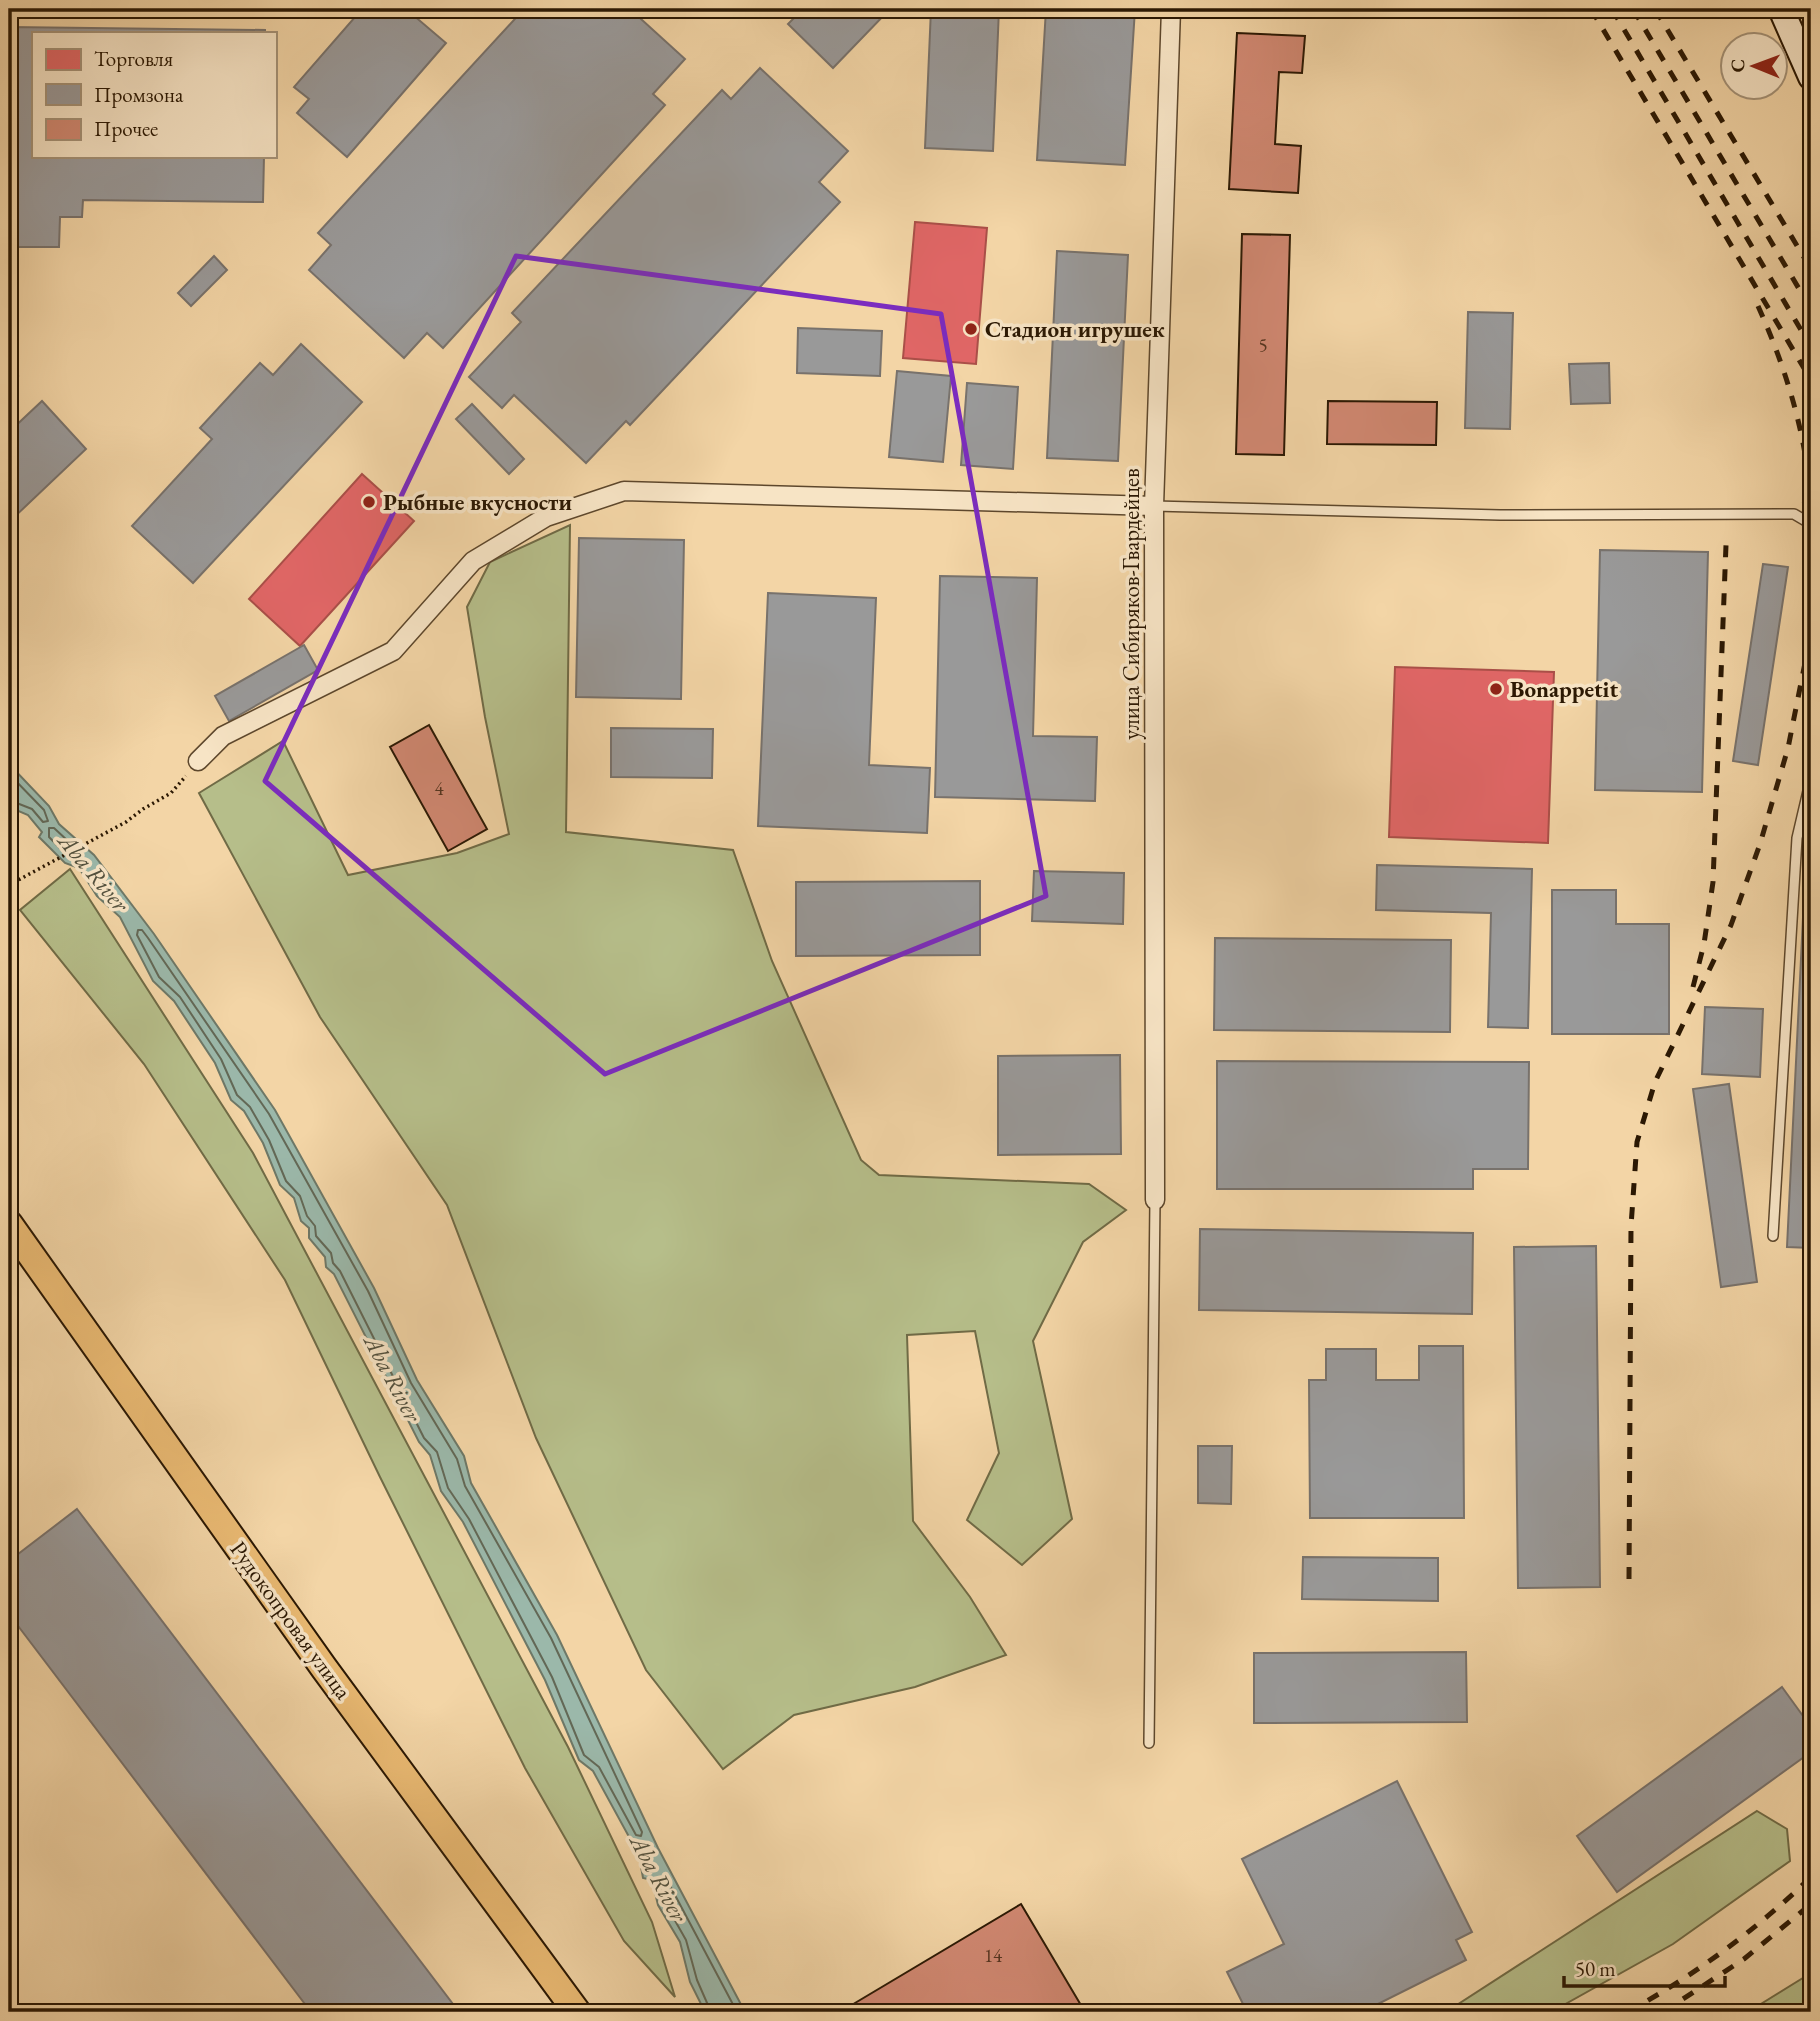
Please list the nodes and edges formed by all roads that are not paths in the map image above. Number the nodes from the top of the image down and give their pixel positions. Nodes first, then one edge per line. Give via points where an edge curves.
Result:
1 (1171, 9) edge
2 (1781, 9) edge
3 (1811, 77) edge
4 (1154, 506) junction
5 (1811, 524) edge
6 (198, 761) road end
7 (1811, 778) edge
8 (1154, 1200) joint
9 (9, 1224) edge
10 (1773, 1236) dead end
11 (1149, 1743) dead end
12 (577, 2012) edge

1 - 4 street, улица Сибиряков-Гвардейцев
2 - 3 main road
4 - 5 lane via 1500,515 1794,514
4 - 6 street via 624,491 546,517 474,561 393,651 223,736
4 - 8 street, улица Сибиряков-Гвардейцев
7 - 10 lane via 1797,838
8 - 11 lane
9 - 12 main road, Рудокопровая улица via 324,1668

